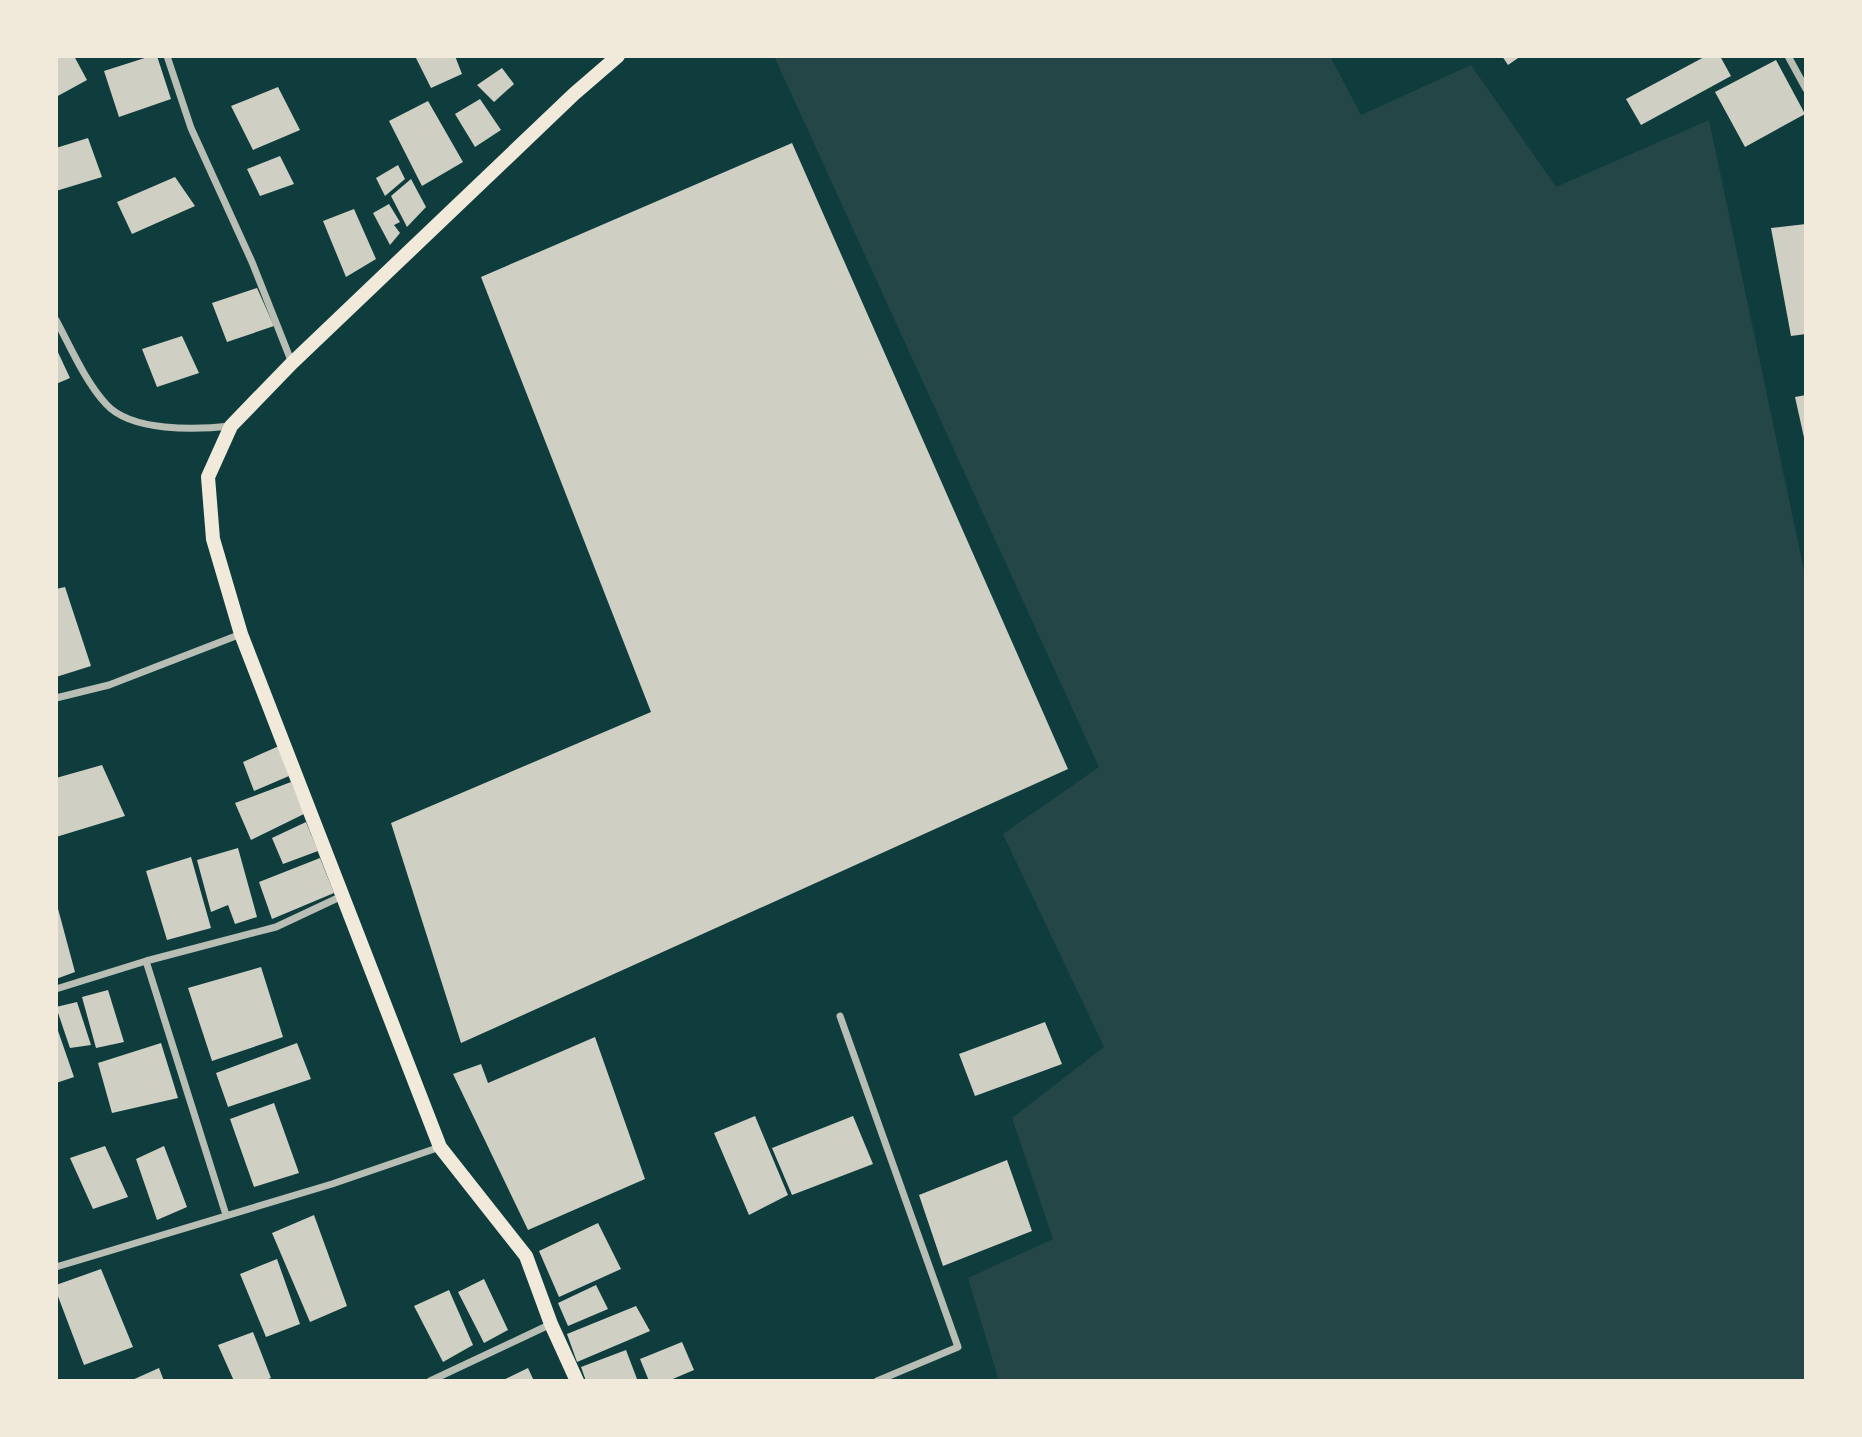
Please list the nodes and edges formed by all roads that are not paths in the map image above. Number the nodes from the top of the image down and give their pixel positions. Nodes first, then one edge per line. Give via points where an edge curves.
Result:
1 (167, 56) edge
2 (618, 56) edge
3 (1788, 56) edge
4 (1806, 89) edge
5 (56, 320) edge
6 (292, 363) junction
7 (231, 426) junction
8 (241, 634) junction
9 (56, 698) edge
10 (342, 896) junction
11 (146, 961) junction
12 (56, 989) edge
13 (840, 1016) dead end
14 (440, 1147) junction
15 (226, 1215) junction
16 (56, 1267) edge
17 (551, 1324) junction
18 (430, 1381) edge
19 (577, 1381) edge
20 (877, 1381) edge

1 - 6 street via 191,128 253,262
2 - 6 main road
3 - 4 street
5 - 7 street via 107,405 125,418 183,429
6 - 7 main road
7 - 8 main road via 208,477 213,540
8 - 9 street via 109,685
8 - 10 main road
10 - 11 street via 276,927
10 - 14 main road
11 - 12 street
11 - 15 street
13 - 20 street via 958,1348
14 - 15 street
14 - 17 main road via 526,1255
15 - 16 street
17 - 18 street
17 - 19 main road

